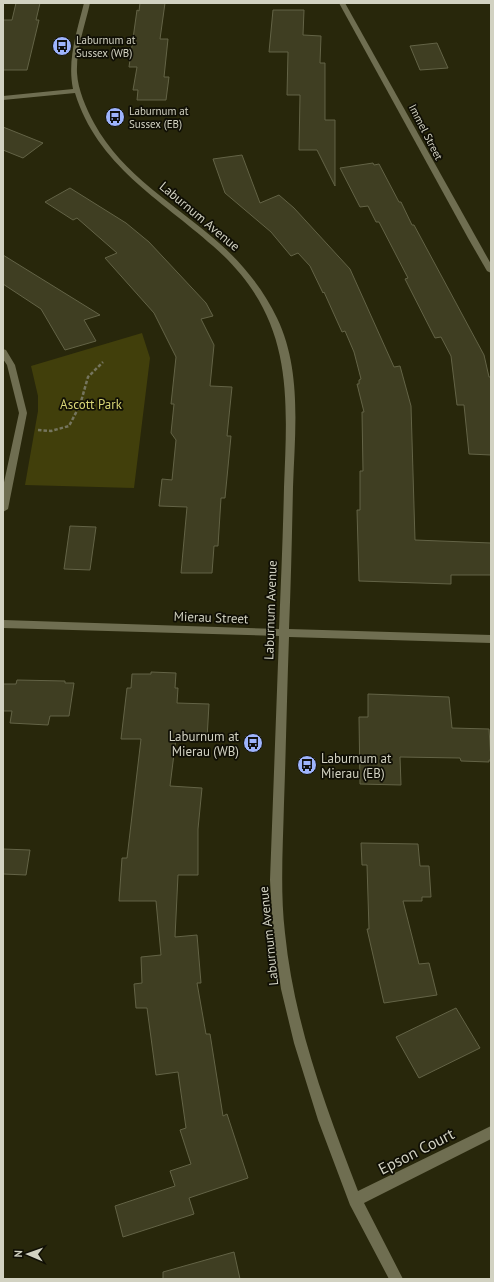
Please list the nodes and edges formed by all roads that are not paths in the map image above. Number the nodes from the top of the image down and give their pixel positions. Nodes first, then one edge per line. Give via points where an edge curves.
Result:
1 (87, 3) edge
2 (342, 3) edge
3 (77, 91) junction
4 (3, 98) edge
5 (491, 271) edge
6 (3, 352) edge
7 (3, 509) edge
8 (3, 624) edge
9 (283, 633) junction
10 (491, 640) edge
11 (491, 1132) edge
12 (355, 1200) junction
13 (396, 1279) edge

1 - 3 street, Laburnum Avenue via 76,50 74,72
2 - 5 street, Immel Street via 400,106 439,183
3 - 4 street
3 - 9 street, Laburnum Avenue via 106,150 143,187 217,245 237,265 267,305 278,330 289,376 291,419
6 - 7 street via 11,365 23,413
8 - 9 street, Mierau Street
9 - 10 street, Mierau Street
9 - 12 street, Laburnum Avenue via 276,880 279,933 287,988 300,1043 324,1120
11 - 12 street, Epson Court
12 - 13 street, Laburnum Avenue

